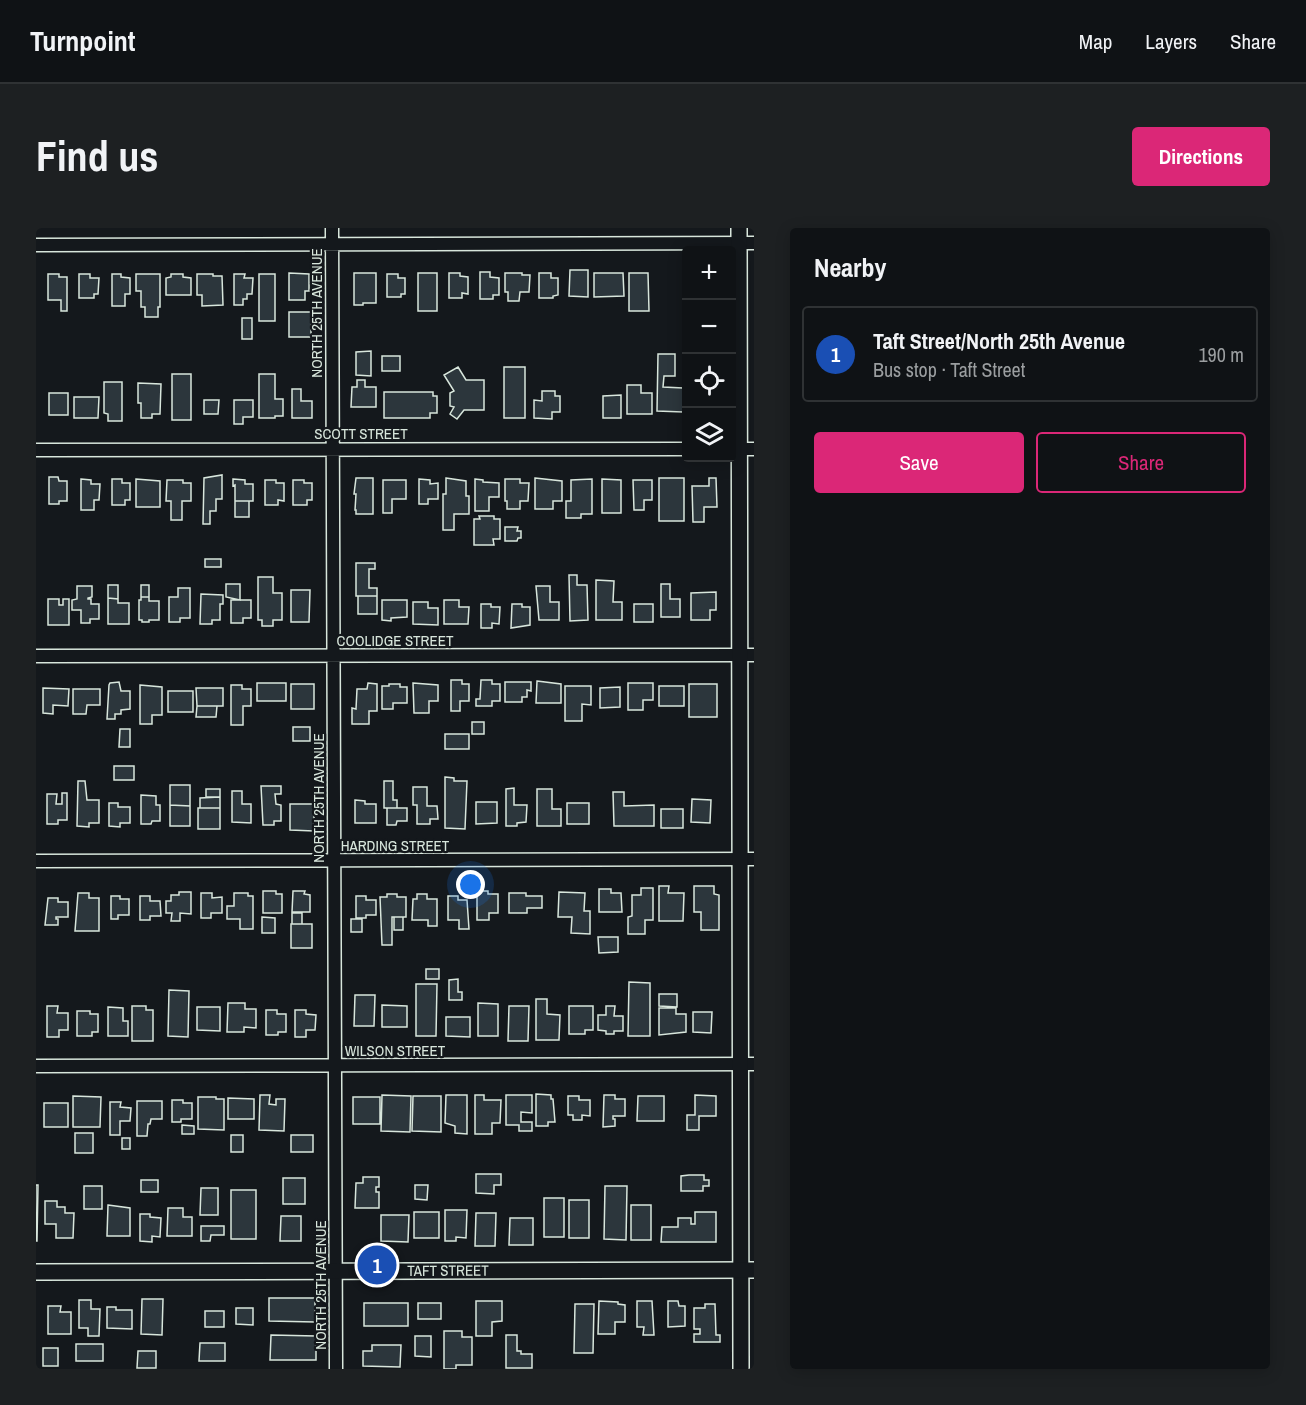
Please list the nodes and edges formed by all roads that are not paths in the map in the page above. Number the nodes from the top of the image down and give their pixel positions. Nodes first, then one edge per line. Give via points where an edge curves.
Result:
1 (332, 228) edge
2 (744, 238) edge
3 (36, 245) edge
4 (332, 245) junction
5 (334, 449) junction
6 (682, 449) edge
7 (742, 449) edge
8 (36, 450) edge
9 (747, 655) edge
10 (36, 656) edge
11 (334, 656) junction
12 (747, 859) edge
13 (36, 861) edge
14 (334, 861) junction
15 (747, 1065) edge
16 (36, 1066) edge
17 (335, 1066) junction
18 (748, 1270) edge
19 (36, 1272) edge
20 (336, 1272) junction
21 (336, 1369) edge
22 (741, 1369) edge

1 - 4 street, NORTH 25TH AVENUE
2 - 4 street
2 - 7 street
3 - 4 street
4 - 5 street, NORTH 25TH AVENUE
5 - 6 street, SCOTT STREET
5 - 8 street, SCOTT STREET
5 - 11 street, NORTH 25TH AVENUE
7 - 9 street
9 - 11 street, COOLIDGE STREET
9 - 12 street
10 - 11 street, COOLIDGE STREET
11 - 14 street, NORTH 25TH AVENUE
12 - 14 street, HARDING STREET
12 - 15 street
13 - 14 street, HARDING STREET
14 - 17 street, NORTH 25TH AVENUE
15 - 17 street, WILSON STREET
15 - 18 street
16 - 17 street, WILSON STREET
17 - 20 street, NORTH 25TH AVENUE
18 - 20 street, TAFT STREET
18 - 22 street
19 - 20 street, TAFT STREET
20 - 21 street, NORTH 25TH AVENUE

